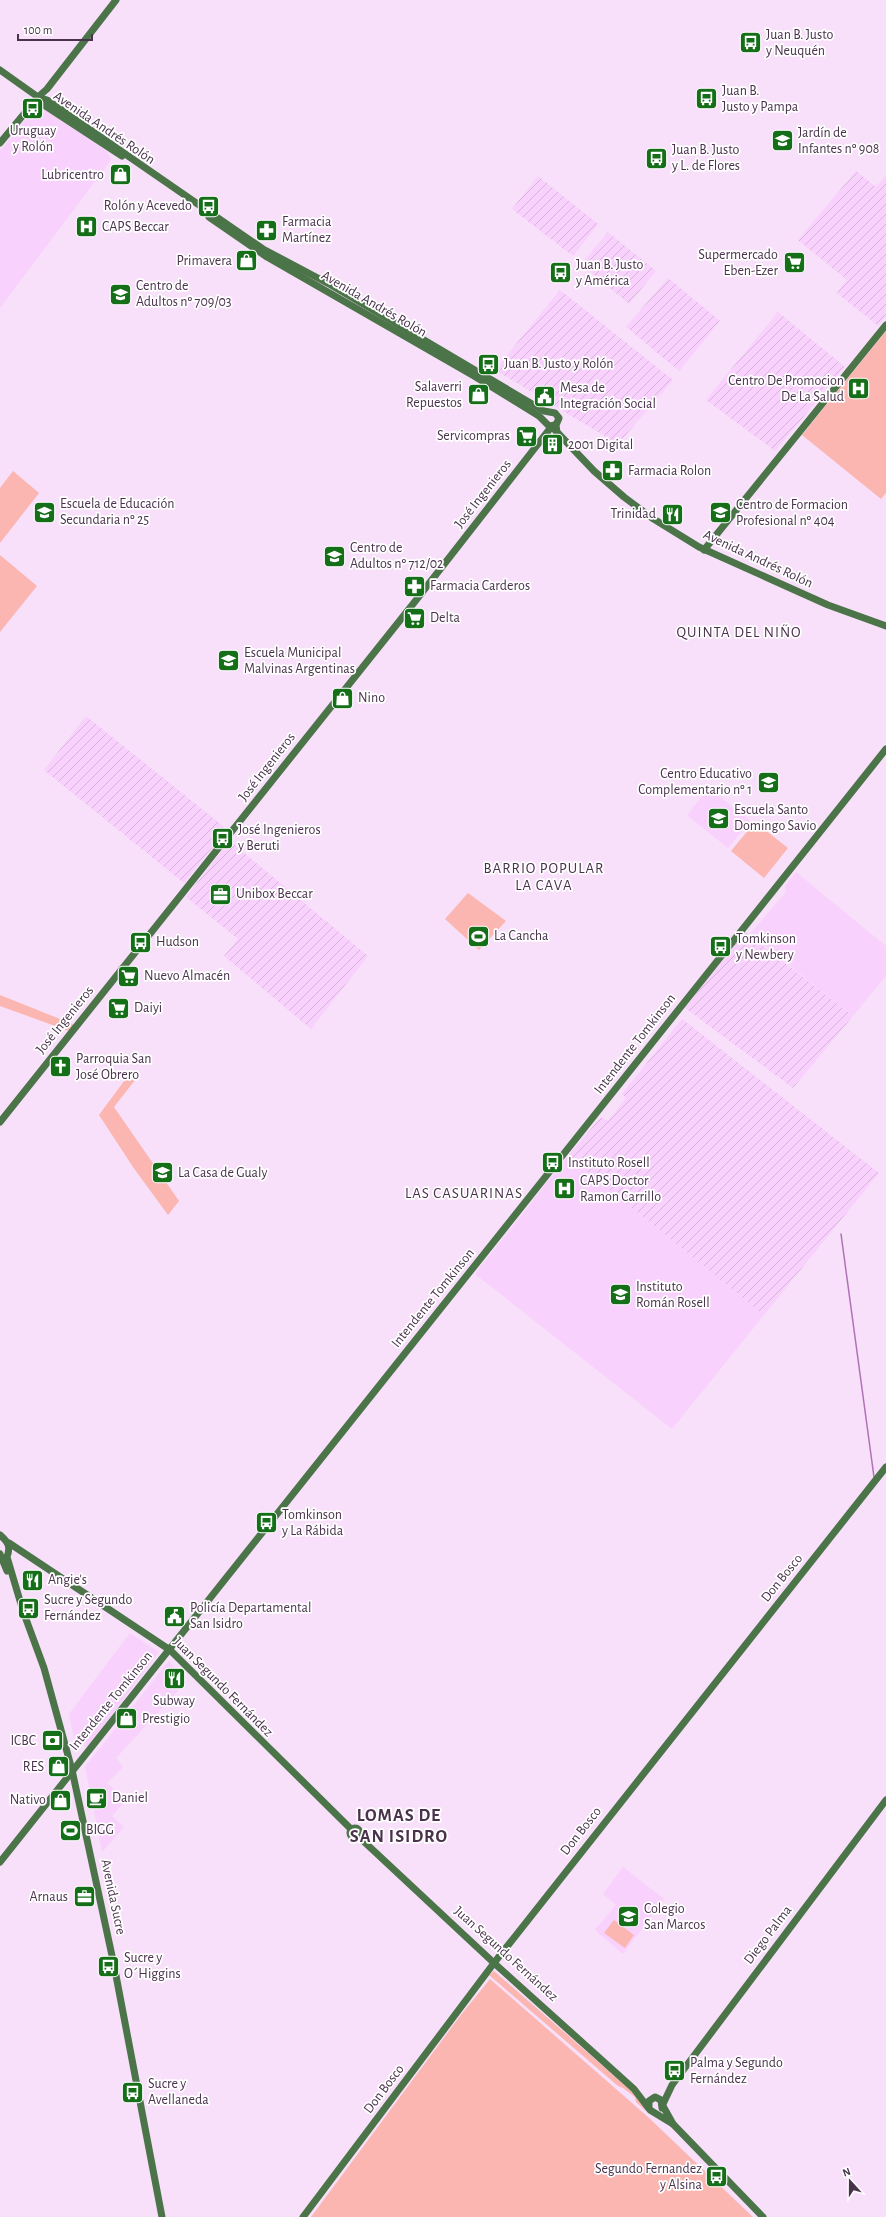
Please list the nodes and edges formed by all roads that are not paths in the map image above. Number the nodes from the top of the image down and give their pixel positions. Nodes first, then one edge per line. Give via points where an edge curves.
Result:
1 (116, 0) edge
2 (0, 70) edge
3 (38, 97) junction
4 (0, 143) edge
5 (886, 325) edge
6 (549, 413) junction
7 (545, 421) junction
8 (554, 426) junction
9 (704, 550) junction
10 (886, 626) edge
11 (886, 749) edge
12 (0, 1122) edge
13 (886, 1467) edge
14 (3, 1539) edge
15 (4, 1553) edge
16 (23, 1553) junction
17 (170, 1650) junction
18 (72, 1770) junction
19 (886, 1800) edge
20 (0, 1862) edge
21 (494, 1963) junction
22 (672, 2085) junction
23 (636, 2090) junction
24 (654, 2098) junction
25 (663, 2105) junction
26 (651, 2110) junction
27 (673, 2124) junction
28 (162, 2217) edge
29 (303, 2217) edge
30 (763, 2217) edge

1 - 3 main road via 47,89
2 - 3 main road
3 - 4 main road
3 - 6 main road, Avenida Andrés Rolón via 47,100 263,249
3 - 7 main road, Avenida Andrés Rolón via 44,105 194,205 260,253 474,376
5 - 9 main road
6 - 7 main road
6 - 8 main road, Avenida Andrés Rolón via 558,415 559,422
7 - 8 main road, Avenida Andrés Rolón
8 - 9 main road, Avenida Andrés Rolón via 600,477 624,497 652,518
8 - 12 main road, José Ingenieros
9 - 10 main road, Avenida Andrés Rolón via 828,605
11 - 17 main road, Intendente Tomkinson via 745,923 624,1080
13 - 21 main road, Don Bosco
14 - 15 main road, Avenida Sucre
14 - 16 main road, Juan Segundo Fernández
15 - 16 main road
15 - 18 main road, Avenida Sucre via 44,1668
16 - 17 main road, Juan Segundo Fernández
17 - 18 main road, Intendente Tomkinson
17 - 21 main road, Juan Segundo Fernández via 352,1830 358,1829 359,1837
18 - 20 main road, Intendente Tomkinson
18 - 28 main road, Avenida Sucre via 112,1958
19 - 22 main road, Diego Palma
21 - 23 main road, Juan Segundo Fernández
21 - 29 main road, Don Bosco
22 - 24 main road, Diego Palma
22 - 25 main road, Diego Palma
23 - 24 main road, Juan Segundo Fernández
23 - 26 main road, Juan Segundo Fernández
24 - 25 main road via 661,2100
24 - 26 main road via 648,2102
25 - 26 main road via 659,2112
25 - 27 main road, Juan Segundo Fernández
26 - 27 main road, Juan Segundo Fernández
27 - 30 main road, Juan Segundo Fernández

